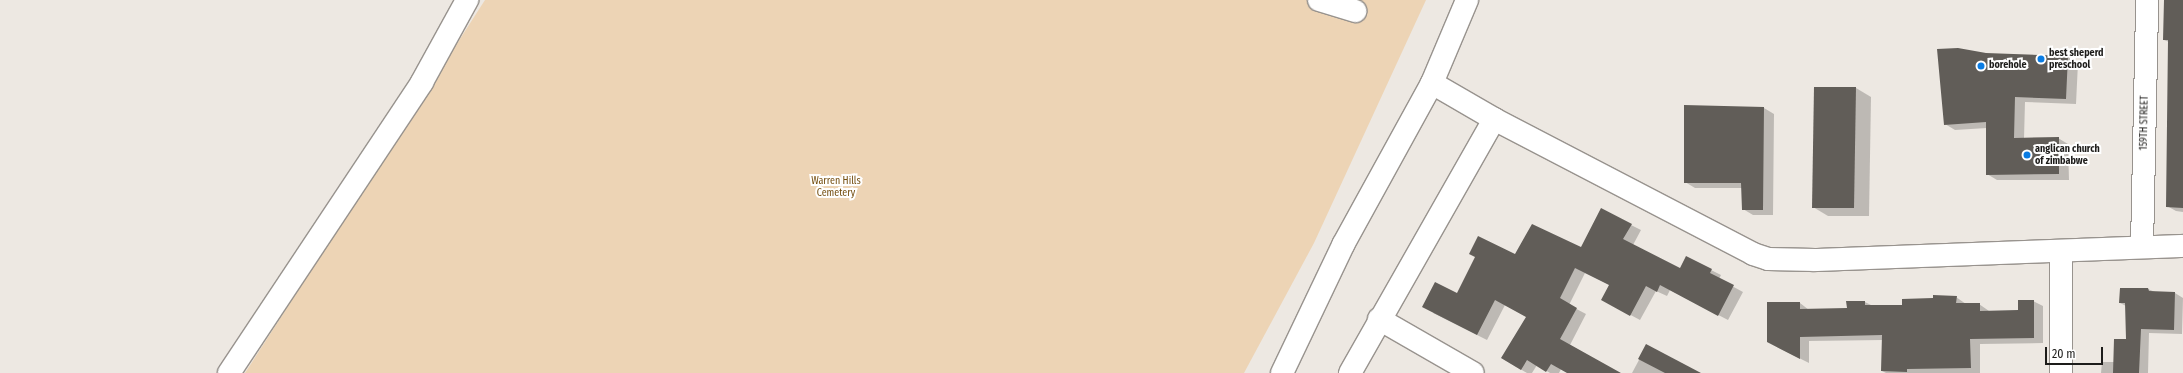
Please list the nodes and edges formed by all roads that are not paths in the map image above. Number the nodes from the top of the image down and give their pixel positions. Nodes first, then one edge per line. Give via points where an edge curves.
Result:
1 (467, 0) edge
2 (1319, 0) edge
3 (1467, 0) edge
4 (2147, 0) edge
5 (1355, 11) dead end
6 (1432, 83) junction
7 (1494, 119) junction
8 (2183, 246) edge
9 (2142, 247) junction
10 (2061, 252) junction
11 (1379, 319) junction
12 (229, 373) edge
13 (1282, 373) edge
14 (1350, 373) edge
15 (1473, 373) edge
16 (2061, 373) edge

1 - 12 street via 422,82
2 - 5 street
3 - 6 street
4 - 9 street, 159TH STREET
6 - 7 street
6 - 13 street via 1343,245
7 - 10 street via 1753,254 1768,259 1794,261
7 - 11 street
8 - 9 street
9 - 10 street
10 - 16 street
11 - 14 street
11 - 15 street

